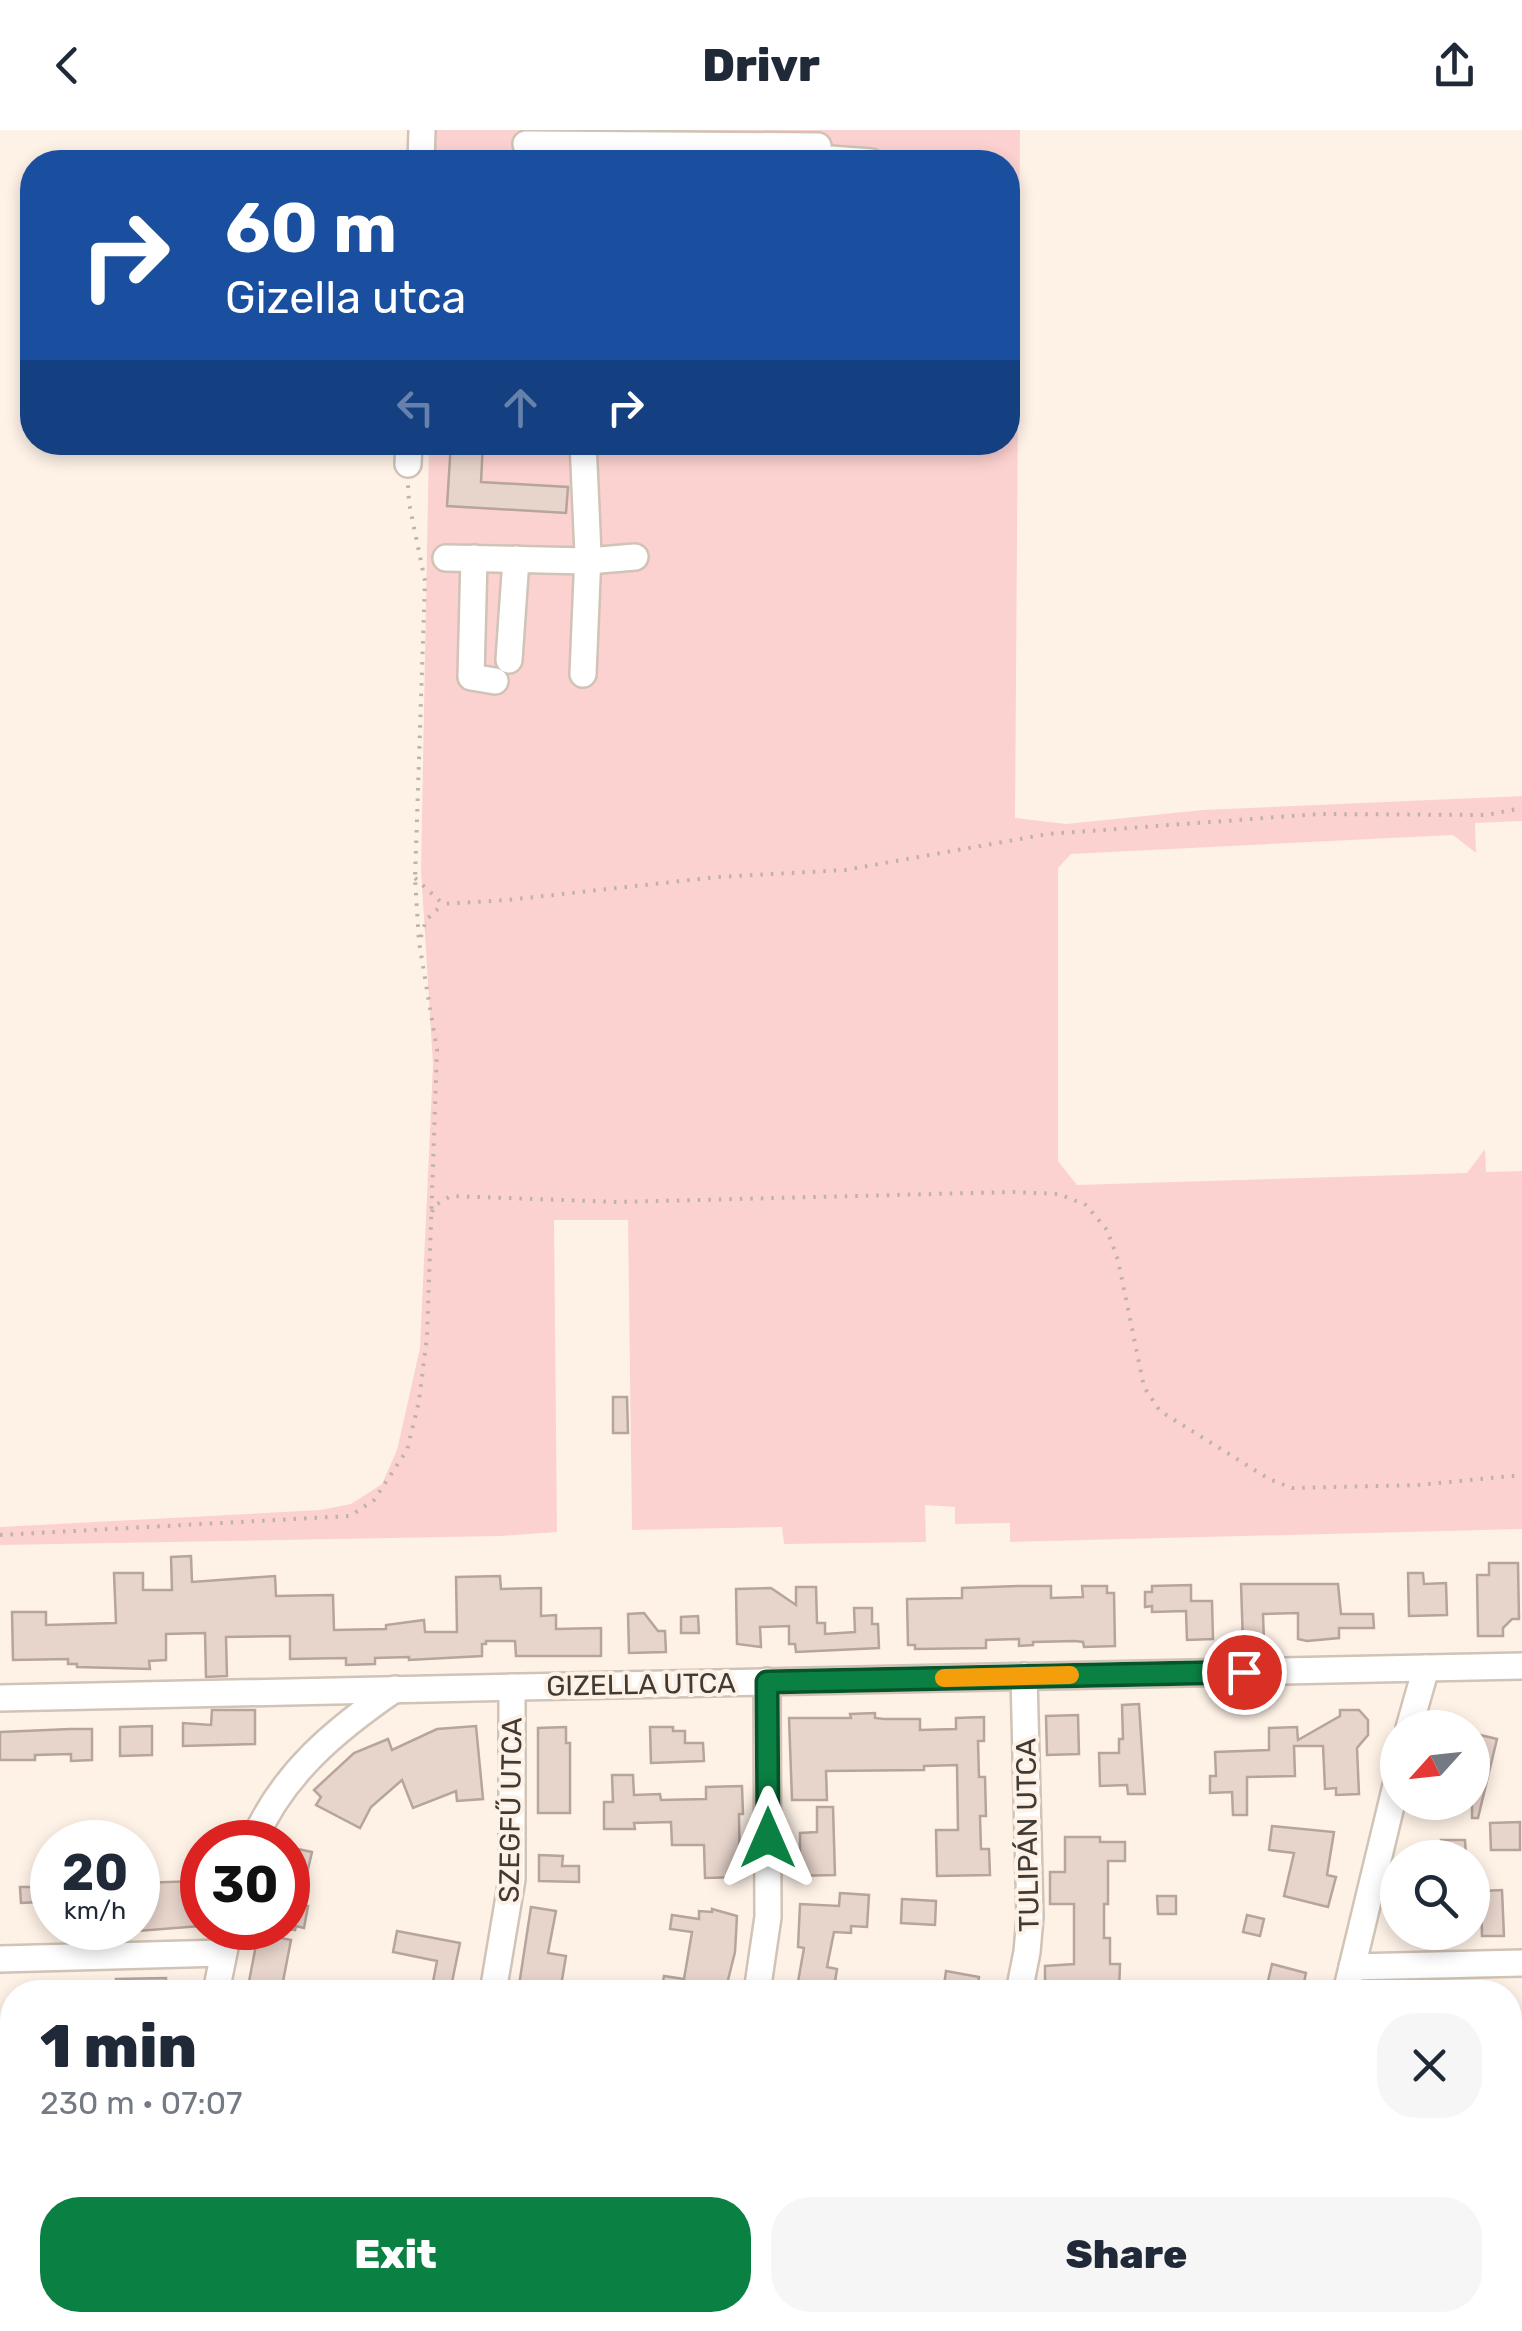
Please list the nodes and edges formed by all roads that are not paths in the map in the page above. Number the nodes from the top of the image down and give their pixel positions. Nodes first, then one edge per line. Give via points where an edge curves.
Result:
1 (524, 145) edge
2 (818, 150) edge
3 (584, 455) edge
4 (635, 557) dead end
5 (446, 558) dead end
6 (474, 558) junction
7 (516, 560) junction
8 (588, 561) junction
9 (583, 674) dead end
10 (1522, 1666) edge
11 (1426, 1668) junction
12 (1024, 1676) junction
13 (767, 1682) junction
14 (512, 1687) junction
15 (395, 1690) junction
16 (0, 1698) edge
17 (1415, 1710) edge
18 (1423, 1710) edge
19 (264, 1820) edge
20 (1389, 1820) edge
21 (1397, 1820) edge
22 (180, 1944) edge
23 (224, 1950) edge
24 (0, 1959) edge
25 (1522, 1963) edge
26 (1358, 1966) junction
27 (218, 1980) edge
28 (495, 1980) edge
29 (759, 1980) edge
30 (1021, 1980) edge
31 (1352, 1980) edge
32 (1357, 1980) edge

1 - 2 street
3 - 8 street
4 - 8 street
5 - 6 street
6 - 7 street
6 - 7 street via 470,678 502,670
7 - 8 street
8 - 9 street
10 - 11 street, GIZELLA UTCA
11 - 12 street, GIZELLA UTCA
11 - 17 street
11 - 18 street
12 - 13 street, GIZELLA UTCA
12 - 30 street, TULIPÁN UTCA via 1030,1917
13 - 14 street, GIZELLA UTCA
13 - 29 street via 768,1916
14 - 15 street, GIZELLA UTCA
14 - 28 street, SZEGFŰ UTCA via 512,1879
15 - 16 street, GIZELLA UTCA
15 - 19 street via 346,1723 302,1765
20 - 26 street
21 - 26 street
22 - 24 street
23 - 27 street
25 - 26 street
26 - 31 street
26 - 32 street

